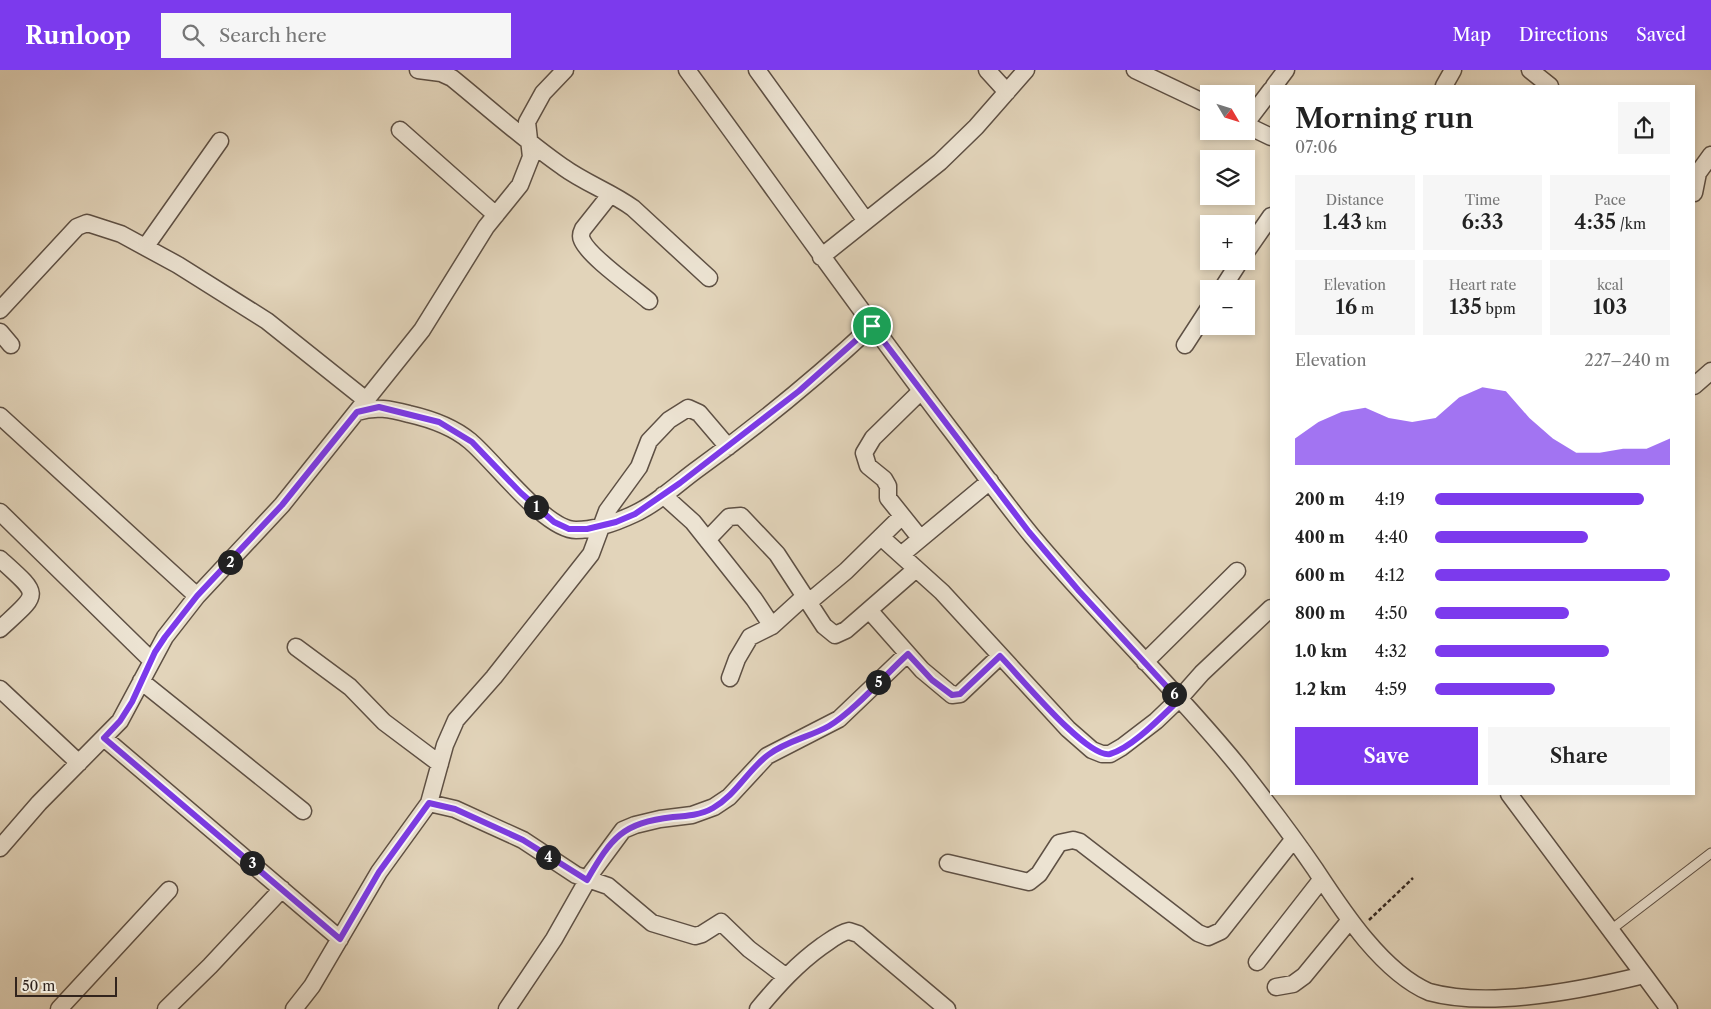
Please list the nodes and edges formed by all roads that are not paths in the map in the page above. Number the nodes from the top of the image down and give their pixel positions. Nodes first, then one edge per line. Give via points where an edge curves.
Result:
1 (418, 70) edge
2 (565, 70) edge
3 (687, 70) edge
4 (757, 70) edge
5 (988, 70) edge
6 (1026, 70) edge
7 (1136, 70) edge
8 (1286, 70) edge
9 (1453, 70) edge
10 (1531, 77) edge
11 (1275, 85) edge
12 (1445, 85) edge
13 (1548, 85) edge
14 (1270, 91) edge
15 (1007, 92) junction
16 (1200, 101) edge
17 (1255, 112) edge
18 (1255, 129) edge
19 (400, 130) dead end
20 (1270, 136) edge
21 (220, 141) dead end
22 (529, 143) junction
23 (1711, 155) edge
24 (1695, 188) edge
25 (610, 195) junction
26 (496, 215) junction
27 (1270, 217) edge
28 (866, 221) junction
29 (1255, 239) edge
30 (146, 246) junction
31 (821, 257) junction
32 (709, 278) dead end
33 (649, 301) dead end
34 (0, 310) edge
35 (1200, 322) edge
36 (872, 326) junction
37 (0, 332) edge
38 (1185, 344) dead end
39 (11, 345) dead end
40 (1711, 371) edge
41 (1695, 385) edge
42 (921, 391) junction
43 (362, 406) junction
44 (0, 416) edge
45 (728, 447) junction
46 (990, 481) junction
47 (663, 495) junction
48 (0, 512) edge
49 (901, 517) junction
50 (602, 526) junction
51 (881, 537) junction
52 (920, 538) junction
53 (707, 540) junction
54 (901, 555) junction
55 (0, 559) edge
56 (916, 569) junction
57 (1237, 571) dead end
58 (197, 596) junction
59 (807, 599) junction
60 (1270, 609) edge
61 (869, 610) junction
62 (772, 626) junction
63 (0, 629) edge
64 (296, 647) dead end
65 (908, 654) junction
66 (1000, 656) junction
67 (151, 660) junction
68 (1145, 662) junction
69 (730, 678) dead end
70 (141, 681) junction
71 (0, 689) edge
72 (1179, 700) junction
73 (104, 738) junction
74 (79, 763) junction
75 (440, 764) junction
76 (1510, 795) edge
77 (429, 803) junction
78 (303, 811) dead end
79 (1293, 840) junction
80 (2, 842) edge
81 (1711, 854) edge
82 (948, 863) dead end
83 (587, 880) junction
84 (1321, 880) junction
85 (282, 889) junction
86 (169, 890) dead end
87 (1354, 925) junction
88 (1612, 928) junction
89 (340, 939) junction
90 (1257, 962) dead end
91 (1644, 975) junction
92 (785, 976) junction
93 (1276, 987) dead end
94 (59, 1009) edge
95 (166, 1009) edge
96 (294, 1009) edge
97 (507, 1009) edge
98 (758, 1009) edge
99 (947, 1009) edge
100 (1669, 1009) edge

1 - 22 street via 452,78
2 - 22 street via 533,108 527,122
3 - 31 street
4 - 28 street
5 - 15 street
6 - 15 street
7 - 16 street
8 - 11 street
9 - 12 street
10 - 13 street
14 - 17 street
15 - 28 street via 940,162
18 - 20 street
19 - 26 street
21 - 30 street
22 - 25 street
22 - 26 street via 531,157 528,170
23 - 24 street via 1698,172
25 - 32 street via 645,218
25 - 33 street via 582,229 583,242
26 - 43 street via 466,256 435,311
27 - 29 street
28 - 31 street
30 - 34 street via 97,225 77,227
30 - 43 street via 254,313
31 - 36 street
35 - 38 street
36 - 42 street
36 - 45 street via 799,391
37 - 39 street
40 - 41 street
42 - 46 street
42 - 49 street via 873,438 864,453 868,466 884,479 888,498
43 - 50 street via 439,422 472,442 554,522 576,530
43 - 58 street via 270,519
44 - 58 street
45 - 47 street
45 - 50 street via 699,413 688,408 683,410 650,441 639,467 607,511
46 - 52 street
46 - 68 street via 1079,591
47 - 50 street via 635,514
47 - 53 street
48 - 67 street
49 - 51 street
49 - 52 street
50 - 75 street via 586,562 456,720
51 - 54 street
51 - 59 street via 842,575
52 - 54 street
53 - 59 street via 730,517 741,516 777,554
53 - 62 street
54 - 56 street
55 - 63 street via 32,592 23,610
56 - 61 street
56 - 66 street via 942,592
57 - 68 street
58 - 67 street
59 - 61 street via 824,626 835,635
59 - 62 street
60 - 72 street via 1202,673
61 - 65 street
62 - 69 street via 750,637
64 - 75 street via 350,687 384,722
65 - 66 street via 932,680 952,695 960,694
65 - 83 street via 839,719 767,756 729,797 714,808 635,824 623,830
66 - 72 street via 1082,742 1102,754 1110,754 1122,747
67 - 70 street
68 - 72 street
70 - 73 street via 120,721
70 - 78 street
71 - 74 street
72 - 79 street via 1223,747
73 - 74 street
73 - 85 street
74 - 80 street
75 - 77 street
76 - 88 street
77 - 83 street via 455,809 523,840
77 - 89 street via 379,872
79 - 82 street via 1221,931 1208,937 1198,933 1080,842 1073,840 1059,843 1040,874 1029,882
79 - 84 street
81 - 88 lane
83 - 92 street via 608,886 652,923 677,932 694,936 721,922 749,949
83 - 97 street via 554,939
84 - 87 street
84 - 90 street
85 - 89 street
85 - 95 street via 215,962
86 - 94 street
87 - 91 street via 1390,964 1416,985 1434,994 1460,1000 1557,996
87 - 93 street via 1304,976 1293,984
88 - 91 street
89 - 96 street
91 - 100 street
92 - 98 street
92 - 99 street via 802,960 850,931 858,934

